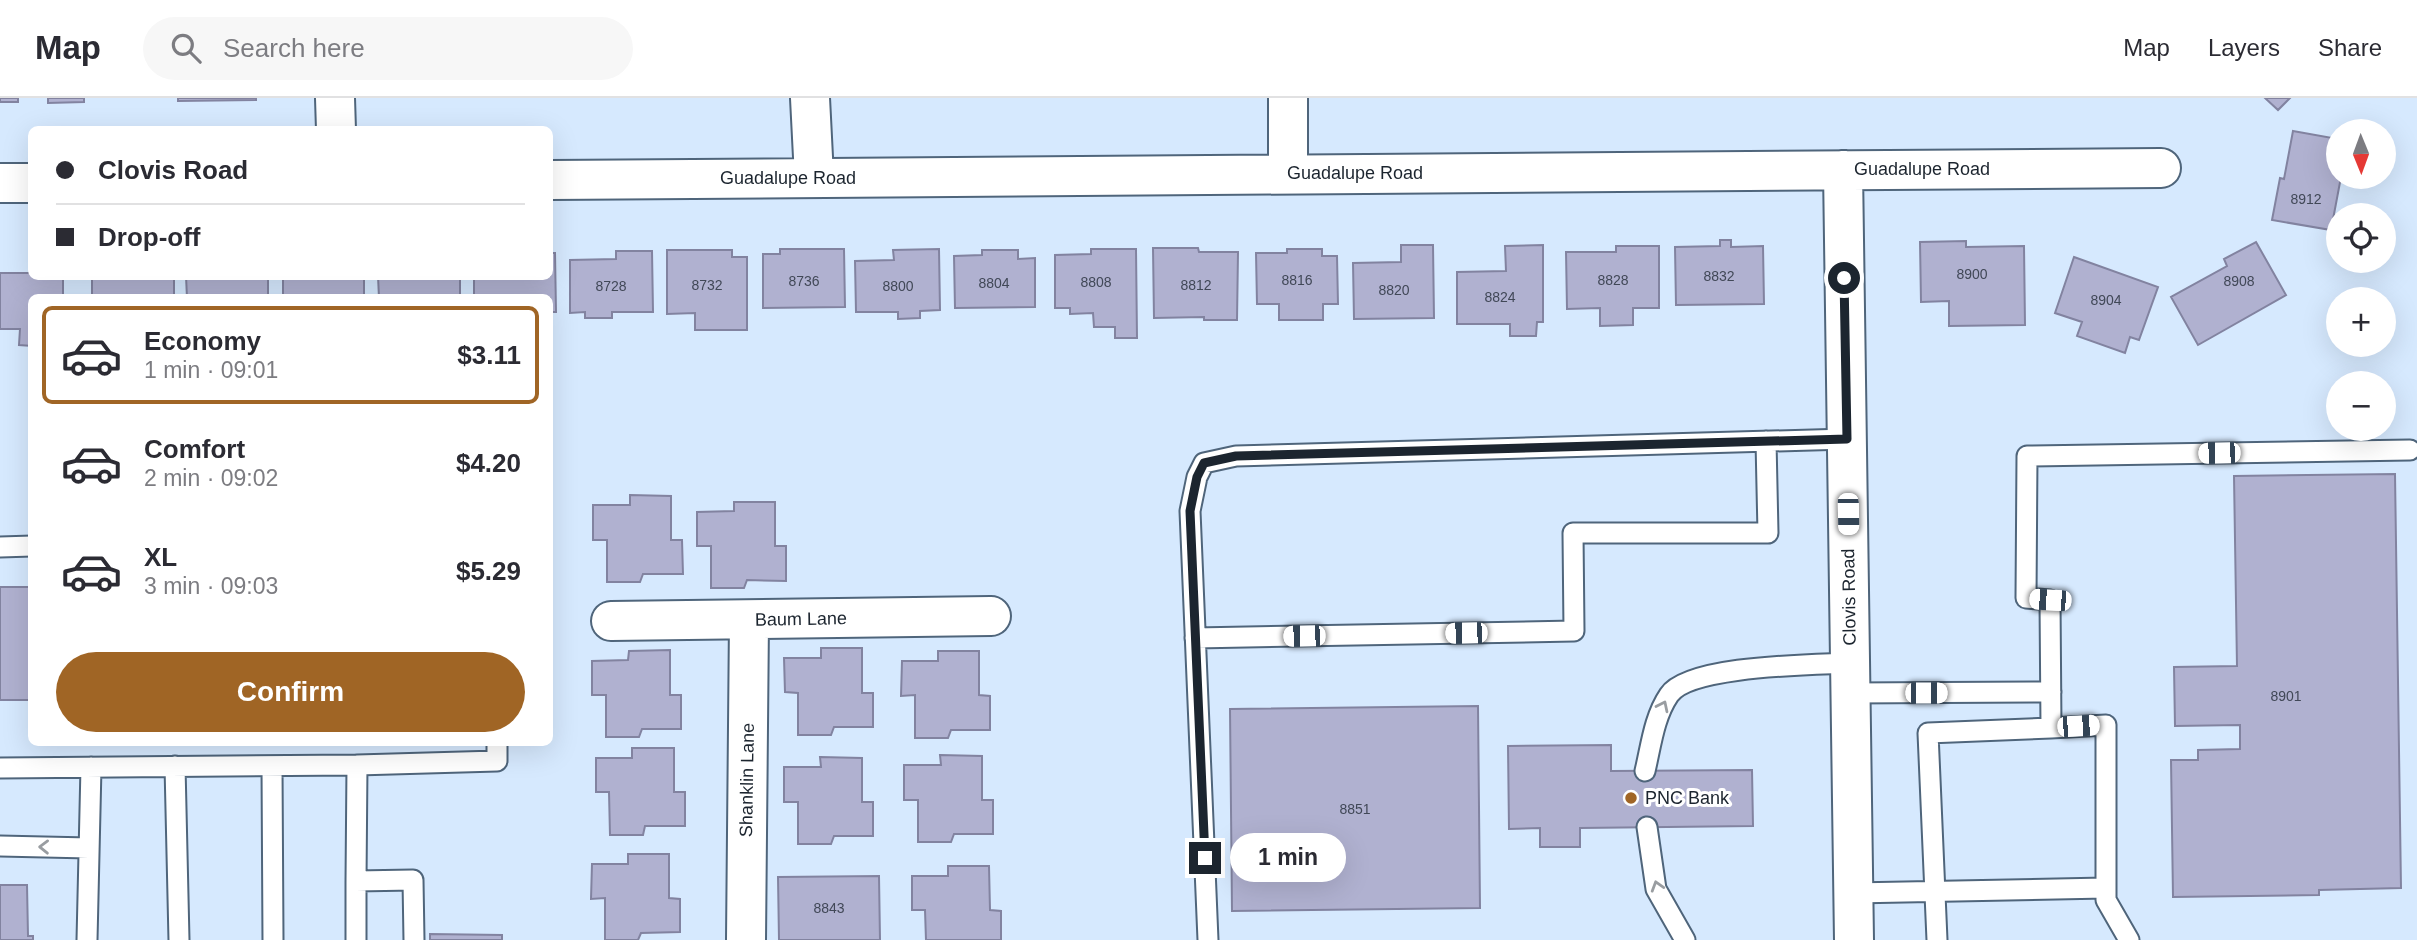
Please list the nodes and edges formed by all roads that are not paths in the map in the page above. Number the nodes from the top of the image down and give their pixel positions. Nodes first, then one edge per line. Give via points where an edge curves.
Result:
1 (335, 98) edge
2 (810, 98) edge
3 (1288, 98) edge
4 (336, 126) edge
5 (2161, 168) dead end
6 (1843, 170) junction
7 (1288, 174) junction
8 (814, 177) junction
9 (553, 180) edge
10 (0, 183) edge
11 (28, 183) edge
12 (1847, 439) junction
13 (1766, 441) junction
14 (2410, 450) dead end
15 (28, 546) edge
16 (0, 547) edge
17 (991, 617) dead end
18 (749, 620) junction
19 (611, 621) dead end
20 (1195, 638) junction
21 (1850, 678) junction
22 (2052, 692) junction
23 (2051, 728) junction
24 (497, 746) edge
25 (357, 765) junction
26 (175, 766) junction
27 (272, 766) junction
28 (91, 767) junction
29 (0, 768) edge
30 (1645, 771) dead end
31 (1647, 827) dead end
32 (0, 846) edge
33 (89, 848) junction
34 (356, 881) junction
35 (2105, 888) junction
36 (1853, 893) junction
37 (1935, 893) junction
38 (86, 940) edge
39 (179, 940) edge
40 (273, 940) edge
41 (356, 940) edge
42 (414, 940) edge
43 (746, 940) edge
44 (1208, 940) edge
45 (1685, 940) edge
46 (1854, 940) edge
47 (1937, 940) edge
48 (2129, 940) edge

1 - 4 street
2 - 8 street
3 - 7 street
5 - 6 street, Guadalupe Road
6 - 7 street, Guadalupe Road
6 - 12 street, Clovis Road
7 - 8 street, Guadalupe Road
8 - 9 street, Guadalupe Road
10 - 11 street
12 - 13 lane
12 - 21 street, Clovis Road
13 - 20 lane via 1236,456 1204,463 1190,511
13 - 20 lane via 1768,533 1573,533 1574,631
14 - 22 lane via 2027,456 2026,598 2050,600
15 - 16 lane
17 - 18 street, Baum Lane
18 - 19 street, Baum Lane
18 - 43 street, Shanklin Lane
20 - 44 lane
21 - 22 lane
30 -> 21 lane via 1658,716 1670,693 1686,681 1724,672
21 - 36 street, Clovis Road
22 - 23 lane
23 - 35 lane via 2106,725
23 - 37 lane via 1928,733
24 - 25 lane via 497,761
25 - 27 lane
25 - 34 lane
26 - 27 lane
26 - 28 lane
26 - 39 lane
27 - 40 lane
28 - 29 lane
28 - 33 lane
45 -> 31 lane via 1656,889
33 -> 32 lane
33 - 38 lane
34 - 41 lane
34 - 42 lane via 413,880
35 - 37 lane
35 - 48 lane via 2106,900
36 - 37 lane
36 - 46 street, Clovis Road
37 - 47 lane

